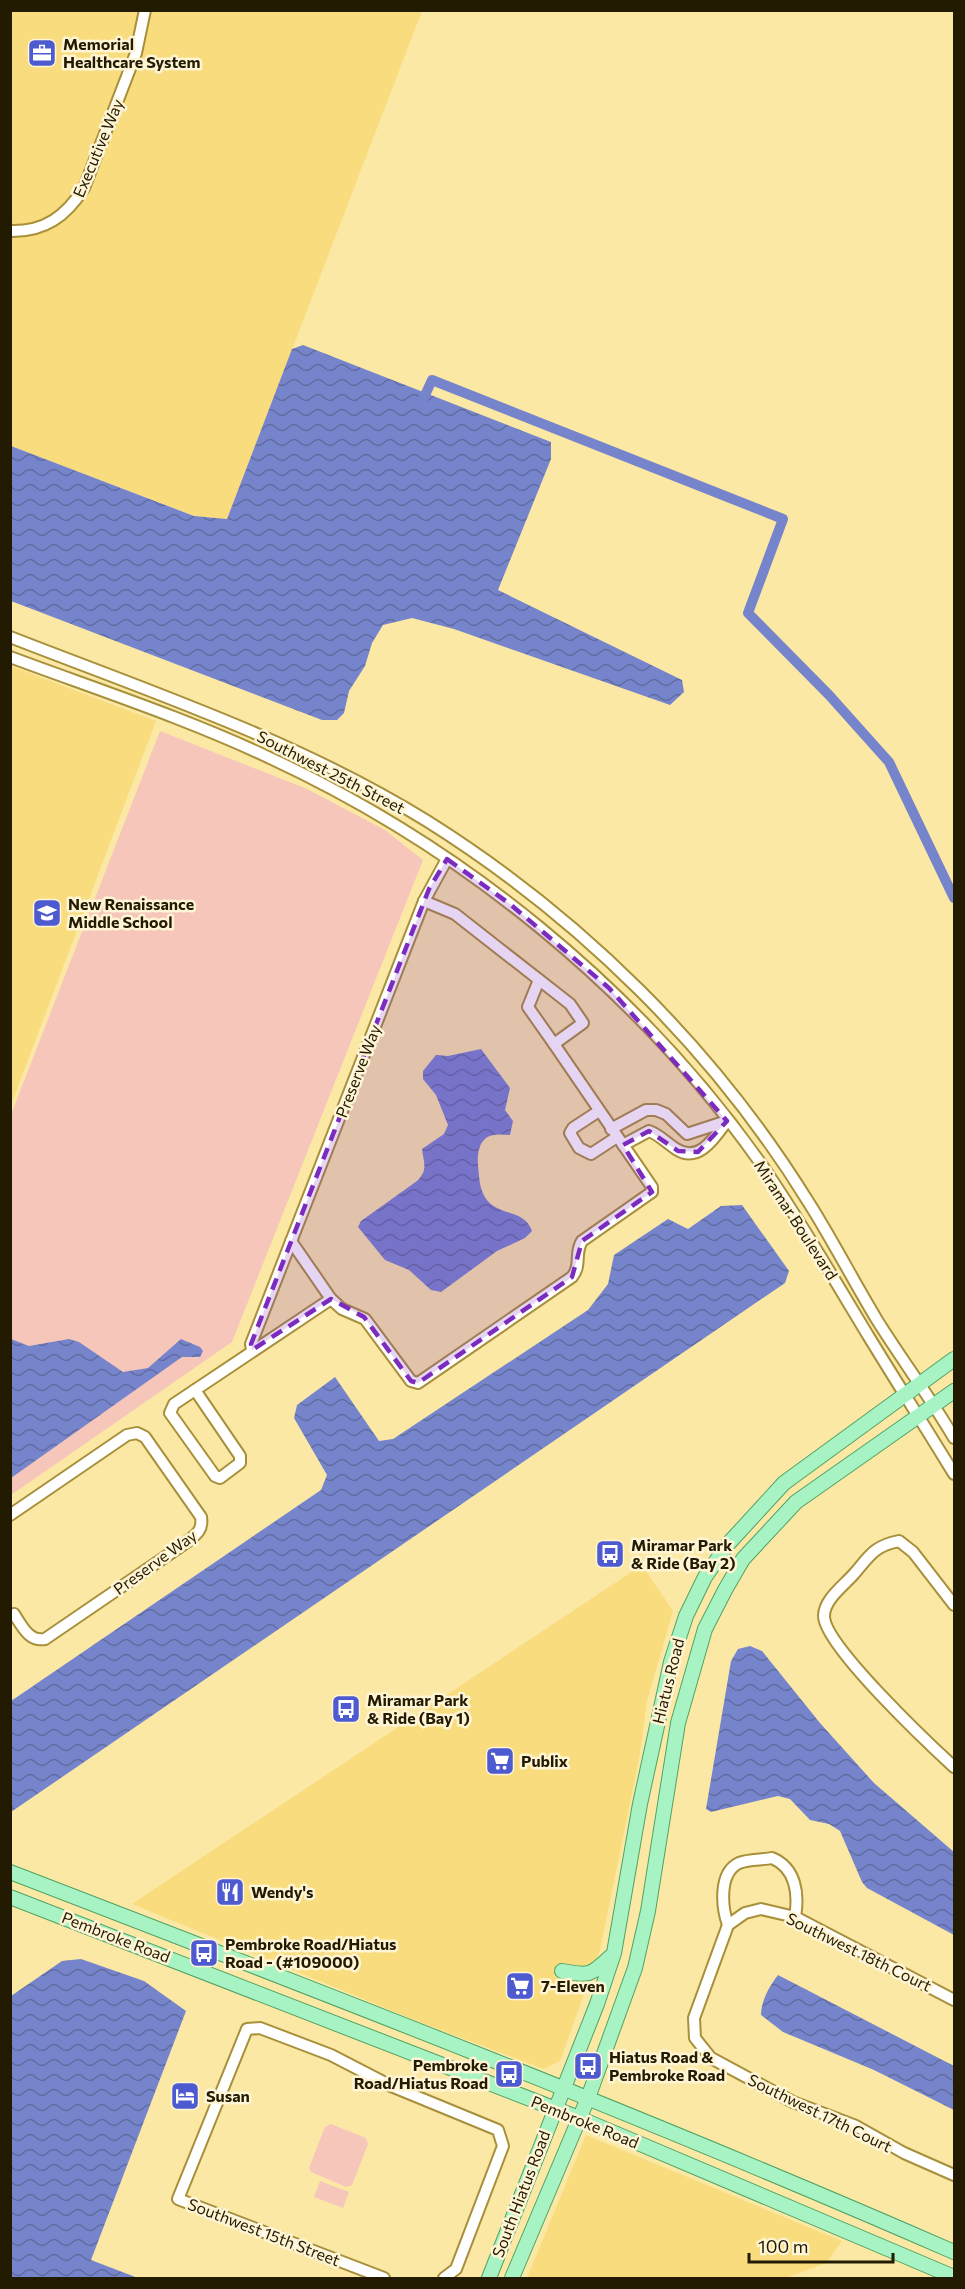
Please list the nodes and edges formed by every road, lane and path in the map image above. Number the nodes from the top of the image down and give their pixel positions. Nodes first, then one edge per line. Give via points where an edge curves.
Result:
1 (144, 10) edge
2 (10, 231) edge
3 (10, 637) edge
4 (10, 657) edge
5 (447, 859) junction
6 (424, 901) junction
7 (617, 968) joint
8 (539, 980) junction
9 (609, 988) joint
10 (554, 1044) junction
11 (599, 1111) junction
12 (728, 1121) junction
13 (617, 1137) junction
14 (291, 1241) junction
15 (331, 1299) junction
16 (252, 1350) junction
17 (954, 1359) edge
18 (921, 1383) junction
19 (195, 1390) junction
20 (954, 1391) edge
21 (904, 1394) junction
22 (935, 1404) junction
23 (919, 1416) junction
24 (954, 1438) edge
25 (954, 1474) edge
26 (10, 1515) edge
27 (954, 1605) edge
28 (10, 1616) edge
29 (668, 1676) junction
30 (689, 1681) junction
31 (954, 1767) edge
32 (10, 1872) edge
33 (10, 1897) edge
34 (795, 1917) junction
35 (728, 1924) junction
36 (614, 1953) junction
37 (260, 1967) junction
38 (562, 1971) dead end
39 (250, 1988) junction
40 (954, 2000) edge
41 (563, 2089) junction
42 (588, 2098) junction
43 (554, 2109) junction
44 (579, 2118) junction
45 (954, 2175) edge
46 (954, 2252) edge
47 (954, 2277) edge
48 (384, 2278) edge
49 (444, 2278) edge
50 (489, 2278) edge
51 (512, 2278) edge

1 - 2 street, Executive Way via 136,53 84,188 72,207 55,221 34,230
3 - 7 street, Southwest 25th Street via 272,740 350,778 426,820 518,882
4 - 5 street, Southwest 25th Street via 268,757 339,793
5 - 6 street, Preserve Way
5 - 9 street, Southwest 25th Street via 510,904
6 - 8 street via 455,914
6 - 14 street, Preserve Way
7 - 18 street, Miramar Boulevard via 696,1050 772,1149 809,1203 879,1324
8 - 10 street via 528,1007
8 - 10 street via 570,1004 583,1023
9 - 12 street, Miramar Boulevard
10 - 11 street
11 - 13 street
11 - 13 street via 570,1133 579,1148 591,1154
12 - 13 street via 687,1134 666,1114 646,1110
12 - 13 street via 710,1144 689,1154 649,1131
12 - 21 street, Miramar Boulevard via 822,1255
13 - 15 street via 652,1192 582,1241 579,1265 572,1277 418,1383 411,1381 365,1319 342,1309
14 - 15 street
14 - 16 street, Preserve Way
15 - 16 street
16 - 19 street
17 - 18 main road, Hiatus Road
18 - 21 main road, Hiatus Road
18 - 22 street, Miramar Boulevard
19 - 19 street via 174,1404 171,1413 220,1478 240,1463 240,1456
20 - 22 main road, Hiatus Road
21 - 23 street, Miramar Boulevard
21 - 29 main road, Hiatus Road via 784,1483 728,1544 705,1577 686,1616
22 - 23 main road, Hiatus Road
22 - 24 street, Miramar Boulevard
23 - 25 street, Miramar Boulevard
23 - 30 main road, Hiatus Road via 796,1502 743,1559 705,1629
26 - 28 street, Preserve Way via 127,1436 137,1434 146,1437 202,1524 200,1532 187,1542 45,1639 31,1637 14,1614
27 - 31 street via 913,1552 898,1541 881,1544 829,1601 824,1613 826,1627 874,1688
29 - 30 main road
29 - 36 main road, Hiatus Road
30 - 42 main road, Hiatus Road via 678,1723 635,1968
32 - 37 main road, Pembroke Road
33 - 39 main road, Pembroke Road
34 - 35 street, Southwest 18th Court via 761,1909 745,1912
34 - 35 street via 797,1893 789,1871 772,1858 738,1864 730,1872 725,1881 723,1910
34 - 40 street, Southwest 18th Court
35 - 45 street, Southwest 17th Court via 694,2018 695,2038 702,2050 793,2102 856,2126
36 - 38 main road via 596,1971 583,1976
36 - 41 main road, Hiatus Road
37 - 39 main road
37 - 41 main road, Pembroke Road
39 - 43 main road, Pembroke Road
41 - 42 main road, Pembroke Road
41 - 43 main road, Hiatus Road
42 - 44 main road, Hiatus Road
42 - 46 main road, Pembroke Road via 755,2165
43 - 44 main road, Pembroke Road
43 - 50 main road, South Hiatus Road
44 - 47 main road, Pembroke Road
44 - 51 main road, South Hiatus Road
48 - 49 street, Southwest 15th Street via 178,2199 247,2029 260,2028 331,2055 391,2086 493,2126 502,2135 503,2146 456,2269

